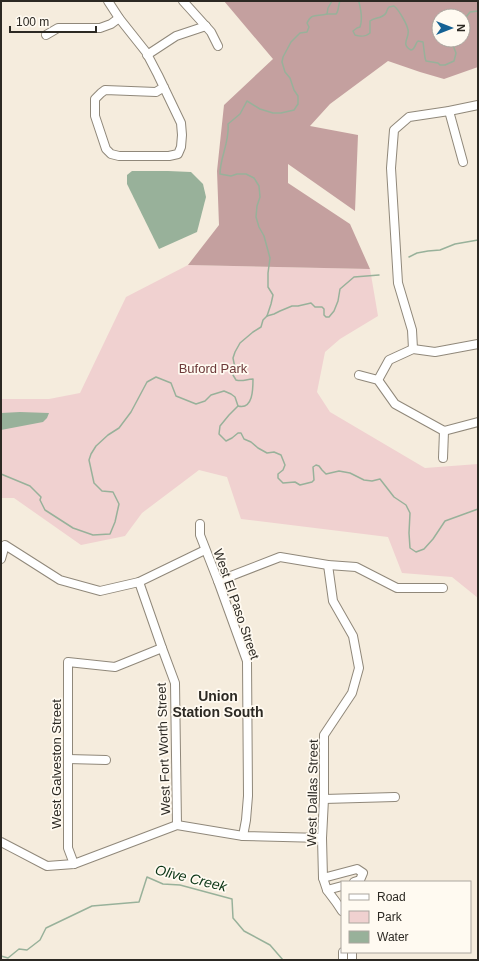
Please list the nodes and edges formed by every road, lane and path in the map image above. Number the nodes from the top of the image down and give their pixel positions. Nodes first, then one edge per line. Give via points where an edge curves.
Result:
1 (108, 1) edge
2 (183, 1) edge
3 (119, 18) junction
4 (206, 26) junction
5 (46, 35) dead end
6 (218, 46) dead end
7 (147, 55) junction
8 (164, 87) junction
9 (478, 105) edge
10 (449, 111) junction
11 (463, 162) dead end
12 (478, 344) edge
13 (412, 349) junction
14 (359, 374) dead end
15 (378, 380) junction
16 (478, 422) edge
17 (444, 431) junction
18 (443, 458) dead end
19 (200, 524) dead end
20 (205, 550) junction
21 (1, 560) edge
22 (328, 565) junction
23 (218, 581) junction
24 (139, 582) junction
25 (443, 588) dead end
26 (162, 648) junction
27 (68, 759) junction
28 (106, 760) dead end
29 (395, 797) dead end
30 (324, 799) junction
31 (177, 825) junction
32 (243, 836) junction
33 (322, 838) junction
34 (1, 842) edge
35 (74, 864) junction
36 (323, 878) junction
37 (357, 881) edge
38 (341, 886) edge
39 (327, 890) junction
40 (341, 910) edge

1 - 3 street
2 - 4 street
3 - 5 street via 100,28 58,28
3 - 7 street
4 - 6 street
4 - 7 street via 176,36
7 - 8 street
8 - 8 street via 156,92 105,90 95,100 95,116 106,149 111,154 178,154 181,147 181,122
9 - 10 street
10 - 11 street
10 - 13 street via 409,116 394,130 391,168 398,283 412,330
12 - 13 street via 435,352
13 - 15 street via 388,360
14 - 15 street
15 - 17 street via 395,404
16 - 17 street
17 - 18 street
19 - 20 street, West El Paso Street via 200,535
20 - 23 street, West El Paso Street
20 - 24 street
21 - 24 street via 6,545 60,580 100,591
22 - 23 street via 280,557
22 - 25 street via 356,568 397,588
22 - 30 street, West Dallas Street via 332,601 353,636 359,668 352,693 324,735
23 - 32 street, West El Paso Street via 246,661 248,796
24 - 26 street, West Fort Worth Street
26 - 27 street, West Galveston Street via 115,667 68,662
26 - 31 street, West Fort Worth Street via 175,683
27 - 28 street
27 - 35 street, West Galveston Street via 68,848
29 - 30 street
30 - 33 street, West Dallas Street
31 - 32 street
31 - 35 street
32 - 33 street
33 - 36 street, West Dallas Street
34 - 35 street via 47,866
36 - 37 street via 357,869 363,873
36 - 39 street, West Dallas Street
38 - 39 street
39 - 40 street, West Dallas Street

